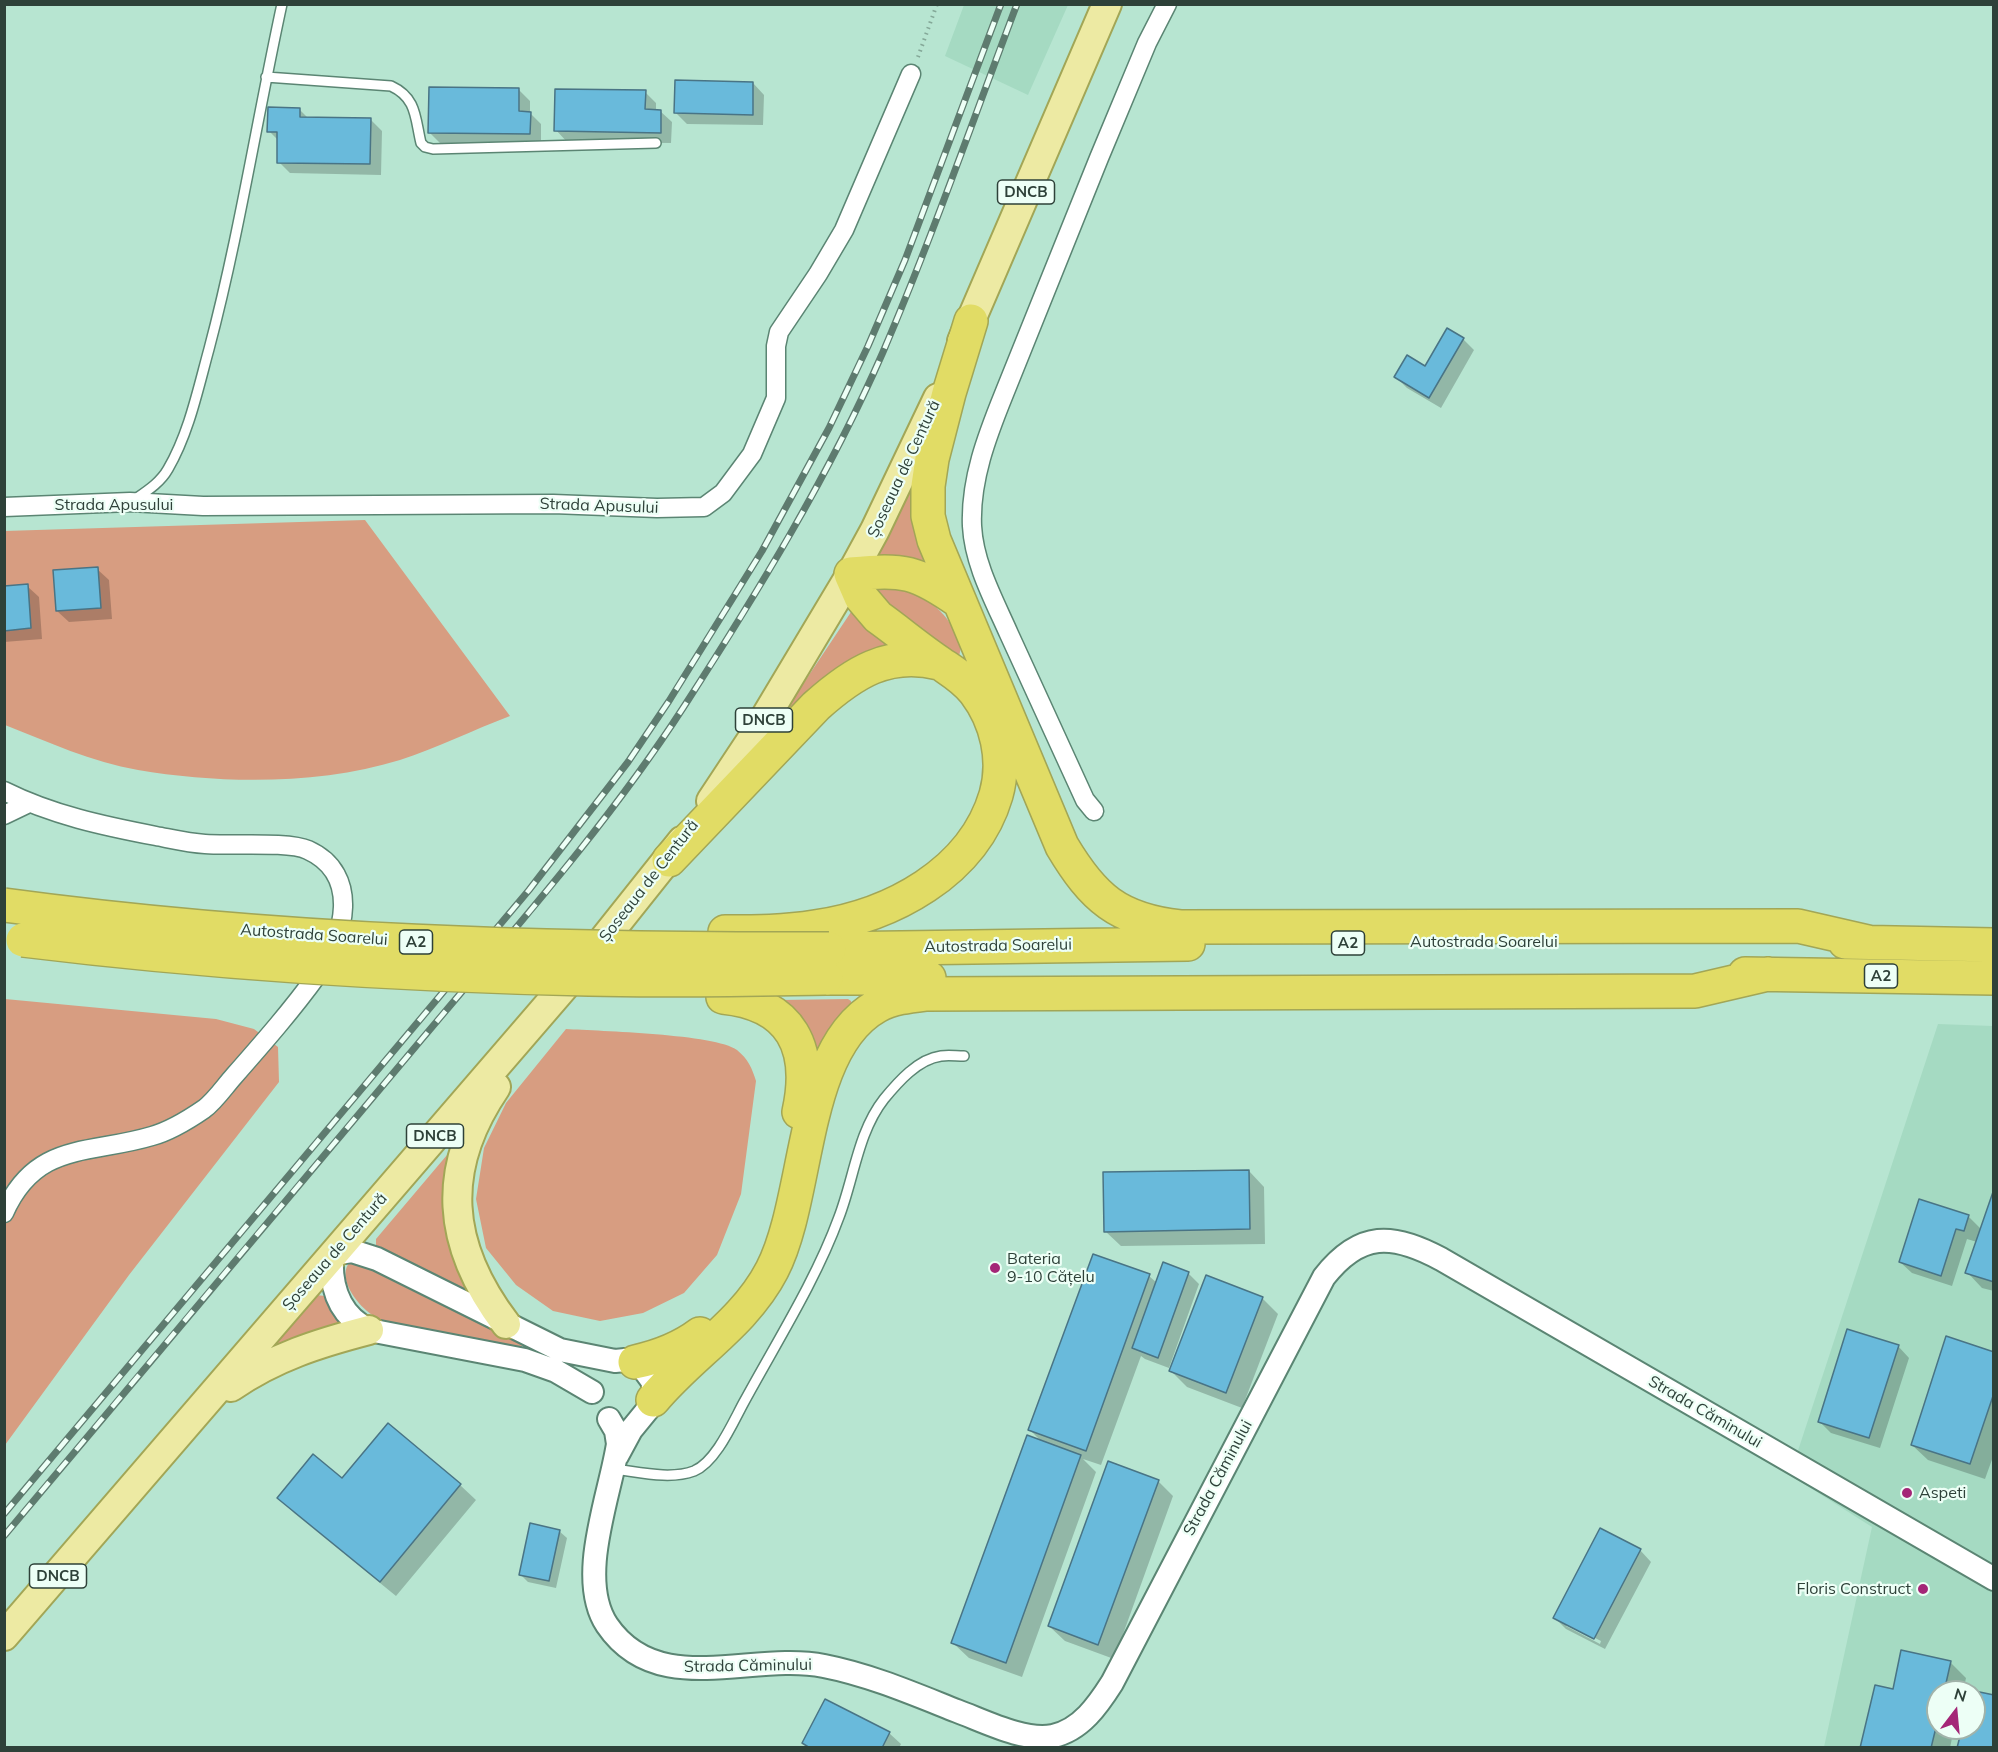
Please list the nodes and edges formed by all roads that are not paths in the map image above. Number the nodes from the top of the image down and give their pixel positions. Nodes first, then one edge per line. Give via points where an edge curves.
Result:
1 (282, 4) edge
2 (1107, 4) edge
3 (1167, 4) edge
4 (912, 74) road end
5 (266, 77) junction
6 (656, 143) dead end
7 (971, 321) junction
8 (130, 502) junction
9 (4, 507) edge
10 (851, 574) junction
11 (960, 603) junction
12 (1014, 646) junction
13 (982, 658) junction
14 (939, 663) junction
15 (4, 791) edge
16 (29, 803) junction
17 (1094, 811) dead end
18 (4, 815) edge
19 (669, 860) junction
20 (4, 890) edge
21 (4, 905) edge
22 (14, 939) edge
23 (1868, 942) junction
24 (1994, 945) edge
25 (830, 950) junction
26 (1768, 974) junction
27 (1994, 978) edge
28 (537, 1018) junction
29 (964, 1056) dead end
30 (4, 1213) edge
31 (332, 1254) junction
32 (506, 1324) junction
33 (369, 1330) junction
34 (625, 1362) junction
35 (592, 1392) junction
36 (648, 1407) junction
37 (203, 1408) junction
38 (609, 1419) junction
39 (615, 1464) junction
40 (1994, 1579) edge
41 (4, 1636) edge

1 - 5 lane
2 - 7 main road, Șoseaua de Centură / DNCB
3 - 12 street via 1099,158 989,432 978,469 972,526 975,552
4 - 8 street, Strada Apusului via 844,230 779,332 776,398 752,454 723,493 704,507 204,506
5 - 6 lane via 391,86 411,102 421,143 433,149
5 - 8 lane via 220,306 181,443 167,471 152,489
7 - 10 main road, Șoseaua de Centură / DNCB via 900,479
7 - 11 highway via 946,404 928,486 928,516 934,540
8 - 9 street, Strada Apusului
10 - 11 highway via 905,573 923,579
10 - 14 highway via 868,607
10 - 19 main road, Șoseaua de Centură / DNCB via 754,736
11 - 13 highway
12 - 13 street
12 - 17 street via 1085,800
13 - 23 highway via 1062,846 1098,895 1125,915 1180,927 1798,926
14 - 19 highway via 922,658 883,662 837,687
14 - 25 highway via 974,690 995,732 1001,761 990,812 966,852 933,881 871,913
15 - 16 street
16 - 18 street
16 - 30 street via 102,826 202,844 307,849 325,860 336,874 345,902 336,945 319,972 206,1107 152,1136 51,1159 24,1179
19 - 28 main road, Șoseaua de Centură / DNCB
20 - 25 highway via 358,922 724,932 792,930
21 - 25 highway, Autostrada Soarelui / A2, bridge via 202,927 440,944
22 - 25 highway, Autostrada Soarelui / A2, bridge via 287,965 445,975 612,979
22 - 34 highway, bridge via 92,962 160,971 405,987 723,997 747,1000 775,1013 798,1045 804,1077 780,1200 762,1257 749,1281 700,1334 657,1357
23 - 24 highway, Autostrada Soarelui / A2
23 - 25 highway, Autostrada Soarelui / A2 via 1246,943
25 - 26 highway, Autostrada Soarelui / A2 via 1322,974
26 - 27 highway, Autostrada Soarelui / A2
26 - 36 highway via 1695,991 925,994 891,1000 863,1015 852,1026 830,1063 818,1097 786,1236 771,1271 735,1321 677,1372
28 - 31 main road, Șoseaua de Centură / DNCB
28 - 32 main road via 474,1123 458,1187 459,1221 467,1256 487,1299
29 - 39 lane via 940,1056 922,1062 883,1100 869,1122 839,1217 822,1255 711,1460 695,1471 672,1475
31 - 32 street via 352,1251 370,1256
31 - 33 street via 333,1283 339,1301 353,1320
31 - 37 main road, Șoseaua de Centură / DNCB
32 - 34 street via 560,1350
33 - 35 street via 525,1360 556,1371
33 - 37 main road via 280,1358 243,1378
34 - 35 street via 601,1369
34 - 36 street via 649,1374 653,1382
35 - 38 street via 594,1403
36 - 38 street via 628,1422
36 - 39 street via 631,1430
37 - 41 main road, Șoseaua de Centură / DNCB
38 - 39 street, Strada Căminului via 617,1437
39 - 40 street, Strada Căminului via 595,1554 594,1592 606,1623 617,1638 644,1658 687,1669 795,1663 830,1667 1017,1733 1053,1736 1084,1720 1112,1683 1324,1277 1343,1255 1383,1240 1414,1246 1442,1259

